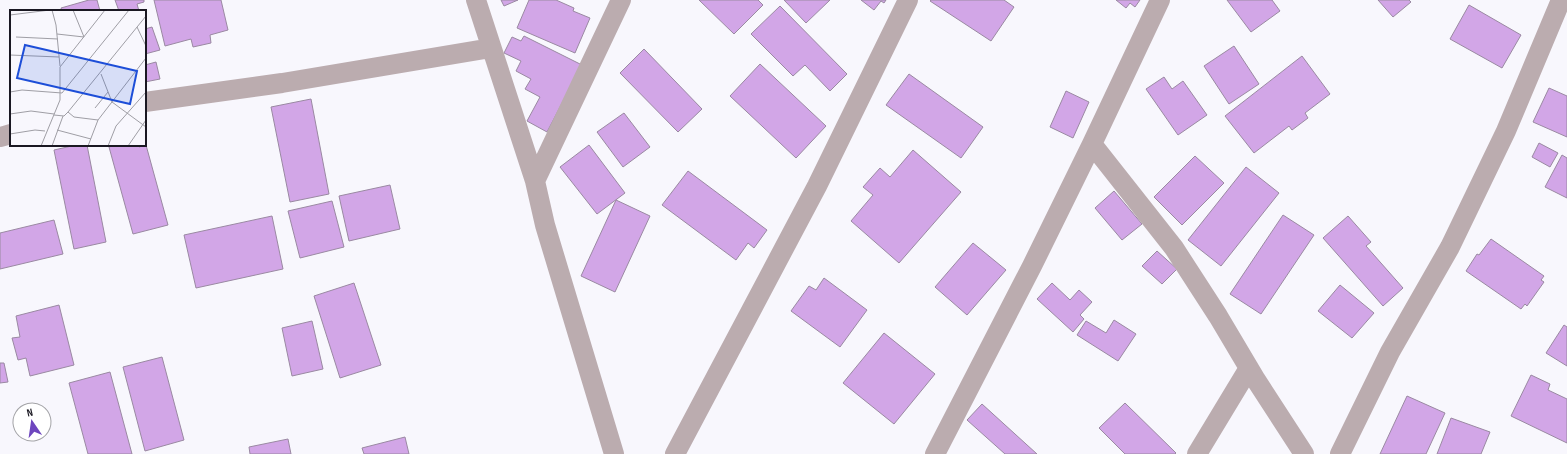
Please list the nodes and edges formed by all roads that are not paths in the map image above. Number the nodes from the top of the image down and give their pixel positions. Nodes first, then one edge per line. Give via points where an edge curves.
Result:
1 (476, 0) edge
2 (621, 0) edge
3 (908, 0) edge
4 (1160, 0) edge
5 (1561, 0) edge
6 (491, 48) junction
7 (146, 102) edge
8 (10, 134) edge
9 (0, 136) edge
10 (1092, 144) junction
11 (534, 181) junction
12 (1249, 368) junction
13 (614, 454) edge
14 (675, 454) edge
15 (935, 454) edge
16 (1197, 454) edge
17 (1304, 454) edge
18 (1340, 454) edge

1 - 6 street
2 - 11 street
3 - 14 street via 818,186
4 - 10 street
5 - 18 street via 1506,131 1450,248 1390,352
6 - 7 street via 282,83
6 - 11 street
8 - 9 street
10 - 12 street via 1174,248
10 - 15 street
11 - 13 street via 544,225
12 - 16 street
12 - 17 street

